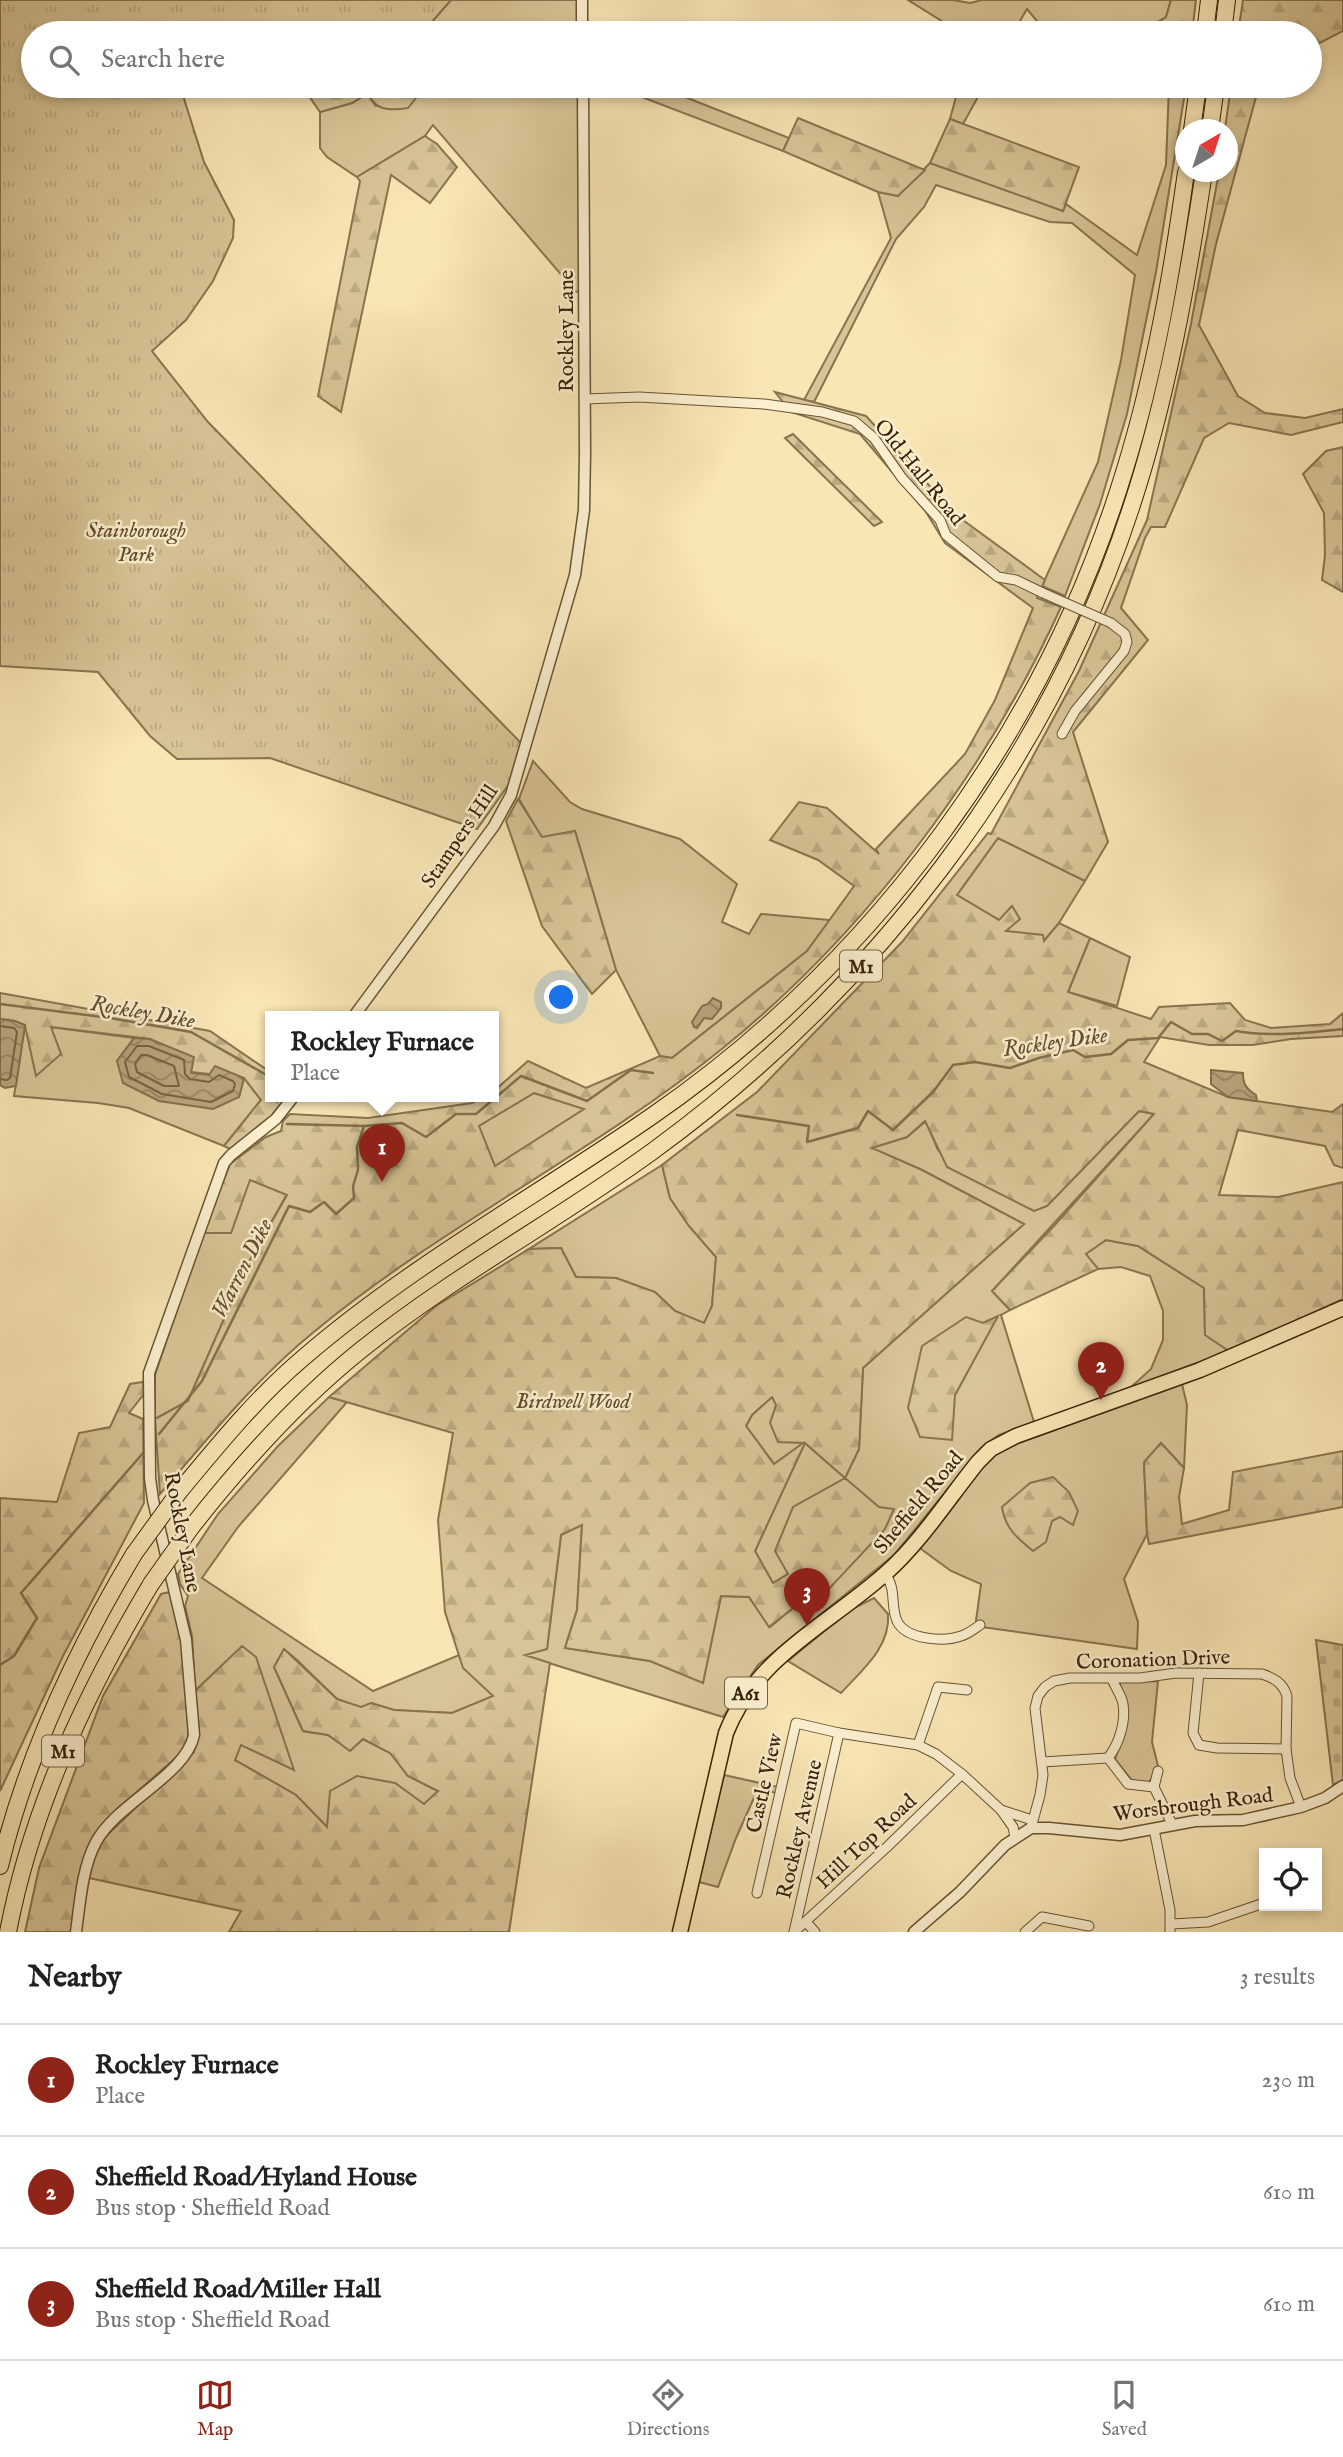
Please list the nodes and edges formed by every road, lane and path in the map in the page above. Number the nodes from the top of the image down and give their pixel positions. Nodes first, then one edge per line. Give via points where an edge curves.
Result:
1 (582, 0) edge
2 (1209, 0) edge
3 (1227, 0) edge
4 (582, 21) edge
5 (1206, 21) edge
6 (1224, 21) edge
7 (583, 98) edge
8 (1196, 98) edge
9 (1214, 98) edge
10 (1194, 119) edge
11 (1212, 119) edge
12 (1184, 182) edge
13 (1202, 182) edge
14 (586, 399) junction
15 (575, 575) joint
16 (1062, 734) dead end
17 (358, 1011) edge
18 (289, 1102) edge
19 (1343, 1308) edge
20 (885, 1574) junction
21 (980, 1625) dead end
22 (1199, 1673) junction
23 (1111, 1679) junction
24 (967, 1690) dead end
25 (839, 1733) junction
26 (918, 1745) junction
27 (1286, 1749) junction
28 (1108, 1758) junction
29 (1042, 1762) junction
30 (1158, 1771) dead end
31 (962, 1774) junction
32 (1343, 1786) edge
33 (1154, 1787) junction
34 (1301, 1807) junction
35 (1001, 1810) junction
36 (1032, 1824) junction
37 (1172, 1824) junction
38 (1154, 1829) junction
39 (1015, 1838) junction
40 (0, 1866) edge
41 (757, 1893) dead end
42 (802, 1894) junction
43 (1259, 1905) edge
44 (822, 1906) junction
45 (806, 1922) junction
46 (1089, 1926) dead end
47 (1170, 1928) edge
48 (8, 1932) edge
49 (76, 1932) edge
50 (680, 1932) edge
51 (794, 1932) edge
52 (815, 1932) edge
53 (914, 1932) edge
54 (1025, 1932) edge

1 - 4 street
2 - 5 highway
3 - 6 highway
7 - 14 street, Rockley Lane
8 - 10 highway
9 - 11 highway
12 - 40 highway, M1, bridge via 1160,329 1125,470 1058,639 976,785 927,854 835,961 734,1054 653,1115 455,1243 346,1323 300,1360 239,1421 134,1554 86,1638 53,1707
13 - 48 highway, M1, bridge via 1168,374 1117,547 1039,718 991,797 929,886 862,965 777,1051 650,1153 453,1282 359,1351 305,1399 224,1486 151,1584 96,1680 62,1755 30,1846
14 - 15 street, Rockley Lane via 584,510
14 - 16 street, Old Hall Road, bridge via 764,404 854,421 874,438 940,520 946,535 998,577 1016,580 1111,623 1125,634 1124,651 1075,710
15 - 17 street, Stampers Hill via 511,795 494,826
18 - 49 street, Rockley Lane via 265,1129 231,1155 218,1175 149,1373 150,1478 186,1640 194,1720 191,1746 96,1841 88,1860
19 - 20 highway, Sheffield Road / A61 via 1200,1370 991,1449
20 - 21 street via 893,1586 897,1621 904,1630 943,1640
20 - 50 highway, Sheffield Road / A61 via 789,1648 740,1703 726,1733
22 - 23 street, Coronation Drive
22 - 27 street, Coronation Drive via 1262,1674 1278,1681 1287,1696
22 - 27 street via 1192,1733 1199,1745
23 - 28 street via 1123,1703 1123,1722
23 - 29 street, Coronation Drive via 1070,1678 1045,1687 1035,1708
24 - 26 street via 937,1687
25 - 26 street
25 - 41 street, Castle View via 796,1723
25 - 42 street, Rockley Avenue
26 - 31 street
27 - 34 street, Coronation Drive via 1290,1779
28 - 29 street
28 - 33 street via 1128,1784
29 - 36 street, Coronation Drive via 1041,1795
30 - 33 street
31 - 35 street
31 - 44 street, Hill Top Road
32 - 34 street, Worsbrough Road
33 - 37 street
34 - 37 street, Worsbrough Road via 1243,1820
35 - 36 street
35 - 39 street
36 - 38 street, Worsbrough Road via 1119,1835
36 - 39 street
37 - 38 street, Worsbrough Road
38 - 47 street
39 - 53 street
42 - 44 street via 814,1906
42 - 51 street, Rockley Avenue
43 - 47 street via 1208,1922
44 - 45 street, Hill Top Road
45 - 51 street, Hill Top Road
45 - 52 street
46 - 54 street via 1042,1917

